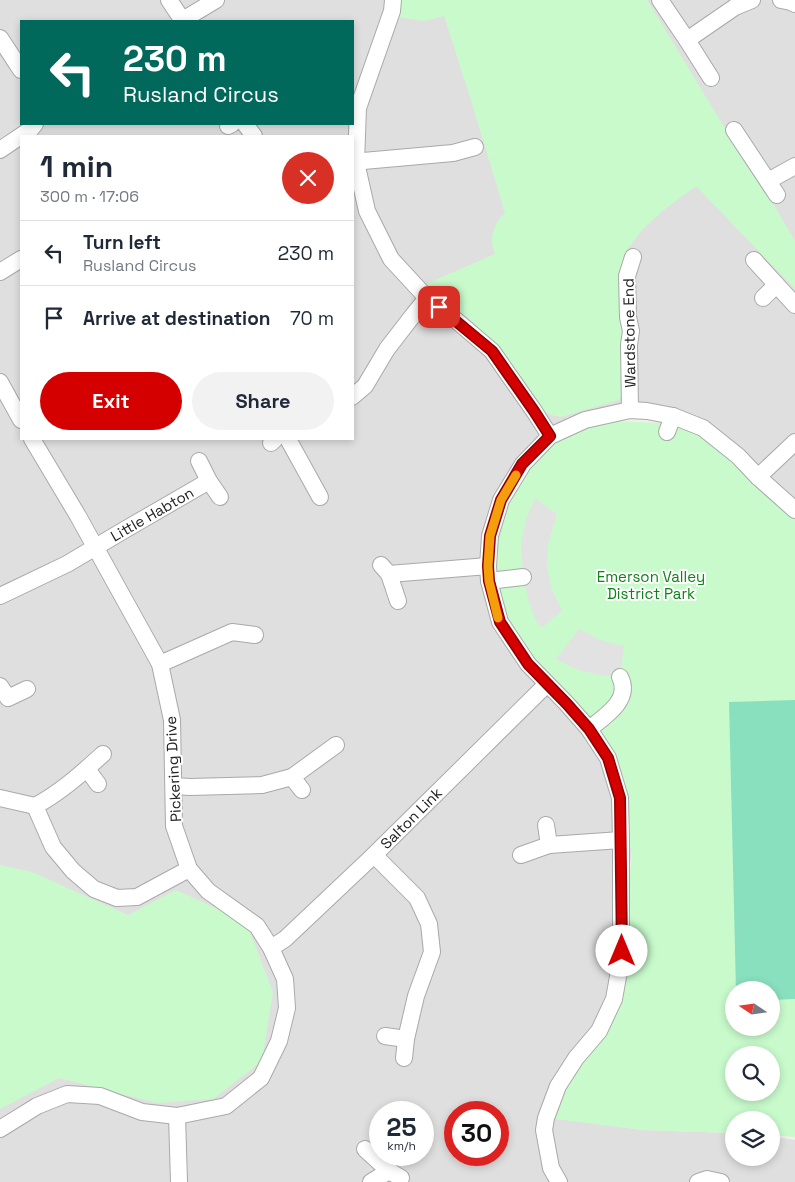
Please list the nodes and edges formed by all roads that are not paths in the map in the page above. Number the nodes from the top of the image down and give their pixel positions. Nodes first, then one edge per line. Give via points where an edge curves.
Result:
1 (169, 0) edge
2 (216, 0) edge
3 (393, 0) edge
4 (660, 0) edge
5 (752, 0) edge
6 (781, 0) edge
7 (795, 4) edge
8 (182, 20) edge
9 (185, 20) edge
10 (0, 38) edge
11 (687, 40) junction
12 (20, 68) edge
13 (711, 78) dead end
14 (34, 125) edge
15 (734, 130) dead end
16 (3, 142) edge
17 (475, 147) dead end
18 (354, 162) edge
19 (795, 166) edge
20 (768, 181) junction
21 (777, 196) dead end
22 (632, 257) dead end
23 (20, 260) edge
24 (754, 260) dead end
25 (0, 272) edge
26 (776, 285) junction
27 (427, 298) junction
28 (764, 298) dead end
29 (795, 305) edge
30 (0, 382) edge
31 (354, 395) edge
32 (630, 410) junction
33 (672, 416) junction
34 (20, 418) edge
35 (667, 432) dead end
36 (550, 436) junction
37 (33, 440) edge
38 (289, 440) edge
39 (795, 442) edge
40 (199, 461) dead end
41 (758, 477) junction
42 (209, 481) junction
43 (220, 497) dead end
44 (320, 497) dead end
45 (795, 510) edge
46 (95, 547) junction
47 (488, 574) junction
48 (523, 577) dead end
49 (0, 596) edge
50 (398, 601) dead end
51 (255, 635) dead end
52 (160, 664) junction
53 (620, 677) dead end
54 (547, 684) junction
55 (0, 686) edge
56 (27, 689) dead end
57 (589, 729) junction
58 (336, 745) dead end
59 (103, 754) dead end
60 (87, 769) junction
61 (98, 784) dead end
62 (174, 786) junction
63 (0, 798) edge
64 (35, 806) junction
65 (546, 825) dead end
66 (621, 840) junction
67 (549, 845) junction
68 (374, 855) junction
69 (521, 855) dead end
70 (190, 869) junction
71 (271, 948) junction
72 (385, 1036) dead end
73 (406, 1039) junction
74 (404, 1058) dead end
75 (178, 1116) junction
76 (0, 1129) edge
77 (365, 1149) dead end
78 (178, 1182) edge
79 (371, 1182) edge
80 (559, 1182) edge
81 (698, 1182) edge
82 (721, 1182) edge

1 - 8 street
2 - 9 street
3 - 18 street via 358,108
4 - 11 street
5 - 11 street via 735,7
6 - 7 street
10 - 12 street
11 - 13 street
14 - 16 street
15 - 20 street
17 - 18 street via 454,160
18 - 27 street via 366,211 391,260
19 - 20 street
20 - 21 street
22 - 32 street, Wardstone End via 627,276 631,331
23 - 25 street
24 - 26 street
26 - 28 street
26 - 29 street
27 - 31 street via 387,349 365,386
27 - 36 street via 492,351
30 - 34 street
32 - 33 street
32 - 36 street via 585,420
33 - 35 street
33 - 41 street via 704,428
36 - 47 street via 522,464 501,500 490,536
37 - 46 street, Pickering Drive
38 - 44 street
39 - 41 street
40 - 42 street, Little Habton
41 - 45 street
42 - 43 street, Little Habton
42 - 46 street, Little Habton
46 - 49 street, Little Habton via 68,564
46 - 52 street, Pickering Drive
47 - 48 street
47 - 50 street via 385,569
47 - 54 street via 500,622 528,664
51 - 52 street via 232,632
52 - 62 street, Pickering Drive via 172,720
53 - 57 street via 621,698
54 - 57 street
54 - 68 street, Salton Link
55 - 56 street via 8,698
57 - 66 street via 608,758 620,798
58 - 62 street via 297,784
59 - 60 street
60 - 61 street
60 - 64 street
62 - 70 street, Pickering Drive via 174,826
63 - 64 street
64 - 70 street via 53,847 94,889 117,898 137,897
65 - 67 street
66 - 67 street
66 - 80 street via 622,951 614,999 599,1031 558,1086 546,1118 544,1130 551,1168
67 - 69 street
68 - 71 street, Salton Link
68 - 73 street via 417,898 429,924 432,952 416,996
70 - 71 street, Pickering Drive via 208,891 256,926
71 - 75 street, Pickering Drive via 285,979 287,1008 280,1041 260,1078 226,1106
72 - 73 street
73 - 74 street
75 - 76 street, Pickering Drive via 142,1112 100,1096 67,1094 37,1106
75 - 78 street
77 - 79 street via 395,1175
81 - 82 street via 707,1179

